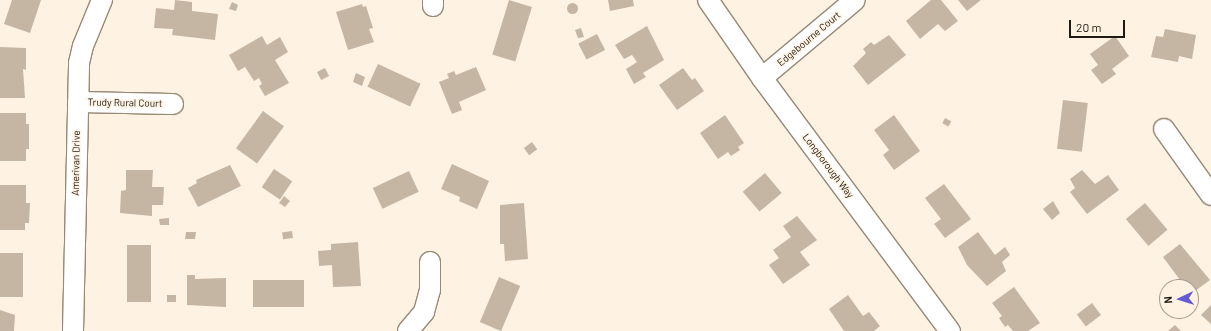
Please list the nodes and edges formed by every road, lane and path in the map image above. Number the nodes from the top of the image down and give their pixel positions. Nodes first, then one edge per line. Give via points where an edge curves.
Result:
1 (102, 0) edge
2 (708, 0) edge
3 (856, 0) edge
4 (762, 78) junction
5 (78, 102) junction
6 (173, 104) dead end
7 (1164, 129) dead end
8 (1211, 196) edge
9 (430, 262) dead end
10 (73, 331) edge
11 (408, 331) edge
12 (950, 331) edge

1 - 5 street, Amerivan Drive via 83,46 79,63
2 - 4 street, Longborough Way
3 - 4 street, Edgebourne Court
4 - 12 street, Longborough Way
5 - 6 street, Trudy Rural Court
5 - 10 street, Amerivan Drive
7 - 8 street
9 - 11 street via 430,290 424,312

